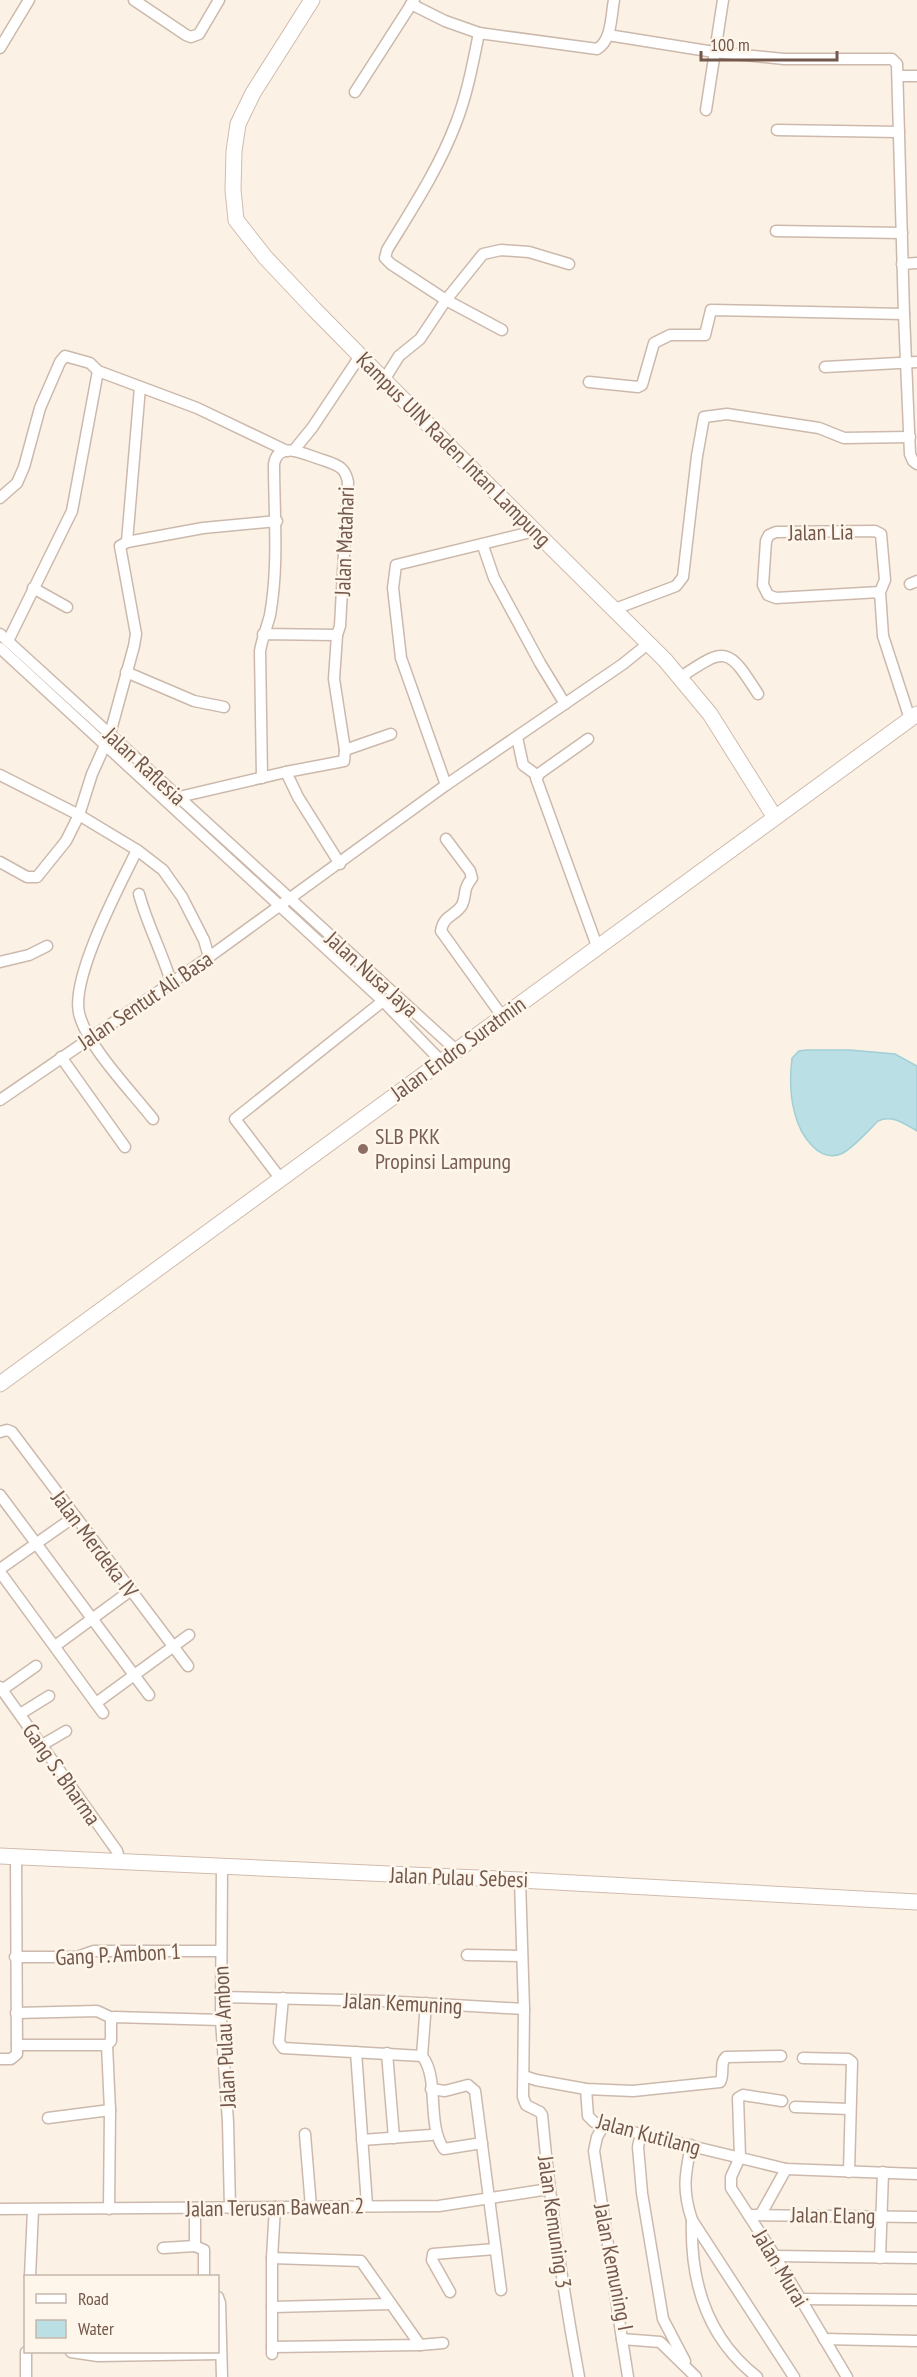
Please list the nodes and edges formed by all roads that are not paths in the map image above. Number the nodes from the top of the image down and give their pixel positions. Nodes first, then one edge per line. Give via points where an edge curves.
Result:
1 (29, 0) edge
2 (134, 0) edge
3 (219, 0) edge
4 (312, 0) edge
5 (614, 0) edge
6 (723, 0) edge
7 (413, 2) edge
8 (479, 33) junction
9 (608, 35) junction
10 (0, 48) edge
11 (714, 52) junction
12 (899, 76) junction
13 (917, 76) edge
14 (355, 92) dead end
15 (706, 110) dead end
16 (777, 130) dead end
17 (899, 132) junction
18 (776, 231) dead end
19 (902, 233) junction
20 (917, 263) edge
21 (569, 264) dead end
22 (902, 264) junction
23 (446, 300) junction
24 (904, 314) junction
25 (502, 330) dead end
26 (360, 356) junction
27 (912, 363) edge
28 (825, 367) dead end
29 (98, 371) junction
30 (384, 380) junction
31 (589, 382) dead end
32 (140, 387) junction
33 (910, 437) junction
34 (291, 450) junction
35 (917, 464) edge
36 (0, 498) edge
37 (276, 521) junction
38 (535, 531) junction
39 (127, 542) junction
40 (483, 546) junction
41 (33, 588) junction
42 (880, 592) junction
43 (67, 607) dead end
44 (615, 609) junction
45 (263, 634) junction
46 (337, 635) junction
47 (2, 641) edge
48 (649, 643) junction
49 (126, 672) junction
50 (681, 678) junction
51 (758, 694) dead end
52 (565, 704) junction
53 (224, 706) dead end
54 (914, 716) edge
55 (391, 734) dead end
56 (517, 737) junction
57 (107, 739) junction
58 (588, 739) dead end
59 (345, 750) junction
60 (286, 772) junction
61 (0, 775) edge
62 (538, 776) junction
63 (262, 778) junction
64 (446, 785) junction
65 (175, 801) junction
66 (79, 815) junction
67 (774, 816) junction
68 (447, 839) dead end
69 (137, 850) junction
70 (0, 862) edge
71 (340, 864) junction
72 (139, 894) dead end
73 (284, 903) junction
74 (47, 946) dead end
75 (597, 946) junction
76 (209, 957) junction
77 (0, 962) edge
78 (171, 982) junction
79 (383, 1001) junction
80 (502, 1016) junction
81 (89, 1038) junction
82 (456, 1050) junction
83 (61, 1057) junction
84 (441, 1061) junction
85 (0, 1100) edge
86 (153, 1119) dead end
87 (126, 1147) dead end
88 (280, 1178) junction
89 (0, 1384) edge
90 (0, 1432) edge
91 (0, 1495) edge
92 (74, 1517) junction
93 (36, 1543) junction
94 (0, 1571) edge
95 (130, 1591) junction
96 (92, 1618) junction
97 (189, 1635) dead end
98 (55, 1646) junction
99 (173, 1647) junction
100 (36, 1666) dead end
101 (188, 1666) dead end
102 (134, 1675) junction
103 (1, 1688) edge
104 (149, 1695) dead end
105 (49, 1696) dead end
106 (96, 1703) junction
107 (103, 1713) dead end
108 (20, 1714) junction
109 (66, 1731) dead end
110 (42, 1745) junction
111 (0, 1856) edge
112 (16, 1857) junction
113 (120, 1862) junction
114 (222, 1867) junction
115 (520, 1880) junction
116 (917, 1902) edge
117 (220, 1951) junction
118 (467, 1955) dead end
119 (522, 1956) junction
120 (15, 1957) junction
121 (221, 1997) junction
122 (283, 1998) junction
123 (426, 2003) junction
124 (524, 2009) junction
125 (16, 2013) junction
126 (112, 2018) junction
127 (221, 2020) junction
128 (107, 2045) junction
129 (16, 2051) junction
130 (356, 2052) junction
131 (387, 2053) junction
132 (422, 2056) junction
133 (781, 2056) dead end
134 (803, 2058) dead end
135 (0, 2059) edge
136 (524, 2076) junction
137 (432, 2089) junction
138 (586, 2089) junction
139 (782, 2101) dead end
140 (795, 2107) dead end
141 (849, 2109) junction
142 (110, 2110) junction
143 (48, 2118) dead end
144 (604, 2125) junction
145 (436, 2133) junction
146 (641, 2133) junction
147 (304, 2134) dead end
148 (394, 2138) junction
149 (363, 2140) junction
150 (482, 2143) junction
151 (691, 2145) junction
152 (740, 2157) junction
153 (786, 2169) junction
154 (849, 2172) junction
155 (883, 2172) junction
156 (917, 2174) edge
157 (549, 2189) junction
158 (489, 2199) junction
159 (368, 2205) junction
160 (275, 2207) junction
161 (311, 2207) junction
162 (230, 2208) junction
163 (0, 2209) edge
164 (109, 2209) junction
165 (195, 2209) junction
166 (33, 2210) junction
167 (761, 2214) junction
168 (748, 2215) junction
169 (882, 2216) junction
170 (917, 2217) edge
171 (692, 2220) junction
172 (704, 2237) junction
173 (692, 2244) junction
174 (195, 2246) junction
175 (163, 2247) dead end
176 (495, 2249) junction
177 (775, 2256) junction
178 (272, 2258) junction
179 (880, 2258) junction
180 (917, 2258) edge
181 (30, 2275) edge
182 (204, 2275) edge
183 (501, 2290) dead end
184 (450, 2292) dead end
185 (799, 2299) junction
186 (917, 2300) edge
187 (391, 2304) junction
188 (272, 2307) junction
189 (219, 2319) edge
190 (622, 2339) junction
191 (824, 2339) junction
192 (917, 2341) edge
193 (443, 2343) dead end
194 (420, 2345) junction
195 (26, 2353) edge
196 (78, 2353) edge
197 (221, 2354) junction
198 (692, 2373) edge
199 (26, 2377) edge
200 (222, 2377) edge
201 (579, 2377) edge
202 (628, 2377) edge
203 (757, 2377) edge
204 (794, 2377) edge
205 (847, 2377) edge

1 - 10 street
2 - 3 street via 191,37 199,34
4 - 26 street, Kampus UIN Raden Intan Lampung via 253,93 238,124 233,207 236,220 265,257
5 - 9 street
6 - 11 street
7 - 8 street via 445,21
7 - 14 street
8 - 9 street via 597,50
8 - 23 street via 456,124 385,254 386,261
9 - 11 street
11 - 12 street via 784,59 892,59
11 - 15 street
12 - 13 street
12 - 17 street
16 - 17 street
17 - 19 street
18 - 19 street
19 - 22 street
20 - 22 street
21 - 23 street via 529,252 491,251 483,254
22 - 24 street
23 - 25 street
23 - 30 street via 420,339 399,356
24 - 27 street
24 - 31 street via 711,310 705,335 670,335 654,343 642,385
26 - 30 street, Kampus UIN Raden Intan Lampung
26 - 34 street via 312,428
27 - 28 street
27 - 33 street
29 - 32 street, Jalan Matahari
29 - 36 street, Jalan Matahari via 90,363 63,357 40,408 17,483
29 - 41 street via 76,500
30 - 38 street, Kampus UIN Raden Intan Lampung
32 - 34 street, Jalan Matahari
32 - 39 street
33 - 35 street via 911,458
33 - 44 street via 844,438 819,428 727,414 704,417 683,578 676,586
34 - 37 street via 280,452 275,458
34 - 46 street, Jalan Matahari via 334,464 341,468 348,482
37 - 39 street via 203,528
37 - 45 street via 269,616
38 - 40 street
38 - 44 street, Kampus UIN Raden Intan Lampung
39 - 49 street via 120,546 120,551 136,634
40 - 52 street via 494,578
40 - 64 street via 396,565 394,571 401,658
41 - 43 street
41 - 47 street
42 - 42 street, Jalan Lia via 776,598 768,595 763,585 769,534 879,532 885,580
42 - 54 street, Jalan Lia via 883,636
44 - 48 street, Kampus UIN Raden Intan Lampung
45 - 46 street
45 - 63 street
46 - 59 street, Jalan Matahari via 334,679
47 - 57 street, Jalan Raflesia
48 - 50 street, Kampus UIN Raden Intan Lampung
48 - 52 street, Jalan Sentut Ali Basa
49 - 53 street via 194,701
49 - 57 street
50 - 51 street via 704,661 726,657 737,662
50 - 67 street, Kampus UIN Raden Intan Lampung via 710,714
52 - 56 street, Jalan Sentut Ali Basa
54 - 67 street, Jalan Endro Suratmin
55 - 59 street
56 - 62 street via 523,765
56 - 64 street, Jalan Sentut Ali Basa
57 - 65 street, Jalan Raflesia
57 - 66 street
58 - 62 street
59 - 60 street via 344,761
60 - 63 street
60 - 71 street
61 - 66 street
62 - 75 street
63 - 65 street
64 - 71 street, Jalan Sentut Ali Basa
65 - 73 street, Jalan Raflesia
66 - 69 street
66 - 70 street via 66,841 37,877 27,877
67 - 75 street, Jalan Endro Suratmin
68 - 80 street via 472,878 465,886 462,905 442,921 441,931
69 - 76 street via 173,881
69 - 81 street via 110,904 78,993 79,1014
71 - 73 street, Jalan Sentut Ali Basa
72 - 78 street
73 - 76 street, Jalan Sentut Ali Basa
73 - 79 street, Jalan Nusa Jaya
73 - 82 street, Jalan Nusa Jaya
74 - 77 street
75 - 80 street, Jalan Endro Suratmin
76 - 78 street, Jalan Sentut Ali Basa
78 - 81 street, Jalan Sentut Ali Basa
79 - 84 street, Jalan Nusa Jaya
79 - 88 street via 235,1119
80 - 82 street, Jalan Endro Suratmin
81 - 83 street, Jalan Sentut Ali Basa
81 - 86 street
82 - 84 street, Jalan Endro Suratmin
83 - 85 street, Jalan Sentut Ali Basa
83 - 87 street
84 - 88 street, Jalan Endro Suratmin
88 - 89 street, Jalan Endro Suratmin
90 - 92 street, Jalan Merdeka IV via 12,1432
91 - 93 street
92 - 93 street
92 - 95 street, Jalan Merdeka IV
93 - 94 street
93 - 96 street
94 - 98 street
95 - 96 street
95 - 99 street, Jalan Merdeka IV
96 - 98 street
96 - 102 street
97 - 99 street
98 - 106 street
99 - 101 street, Jalan Merdeka IV
99 - 102 street
100 - 103 street
102 - 104 street
102 - 106 street
103 - 108 street, Gang S. Bharma
105 - 108 street
106 - 107 street
108 - 110 street, Gang S. Bharma
109 - 110 street
110 - 113 street, Gang S. Bharma via 117,1851
111 - 112 street, Jalan Pulau Sebesi
112 - 113 street, Jalan Pulau Sebesi
112 - 120 street
113 - 114 street, Jalan Pulau Sebesi
114 - 115 street, Jalan Pulau Sebesi
114 - 117 street, Jalan Pulau Ambon
115 - 116 street, Jalan Pulau Sebesi
115 - 119 street
117 - 120 street, Gang P. Ambon 1 via 94,1951 77,1957
117 - 121 street, Jalan Pulau Ambon
118 - 119 street
119 - 124 street
120 - 125 street
121 - 122 street, Jalan Kemuning
121 - 127 street, Jalan Pulau Ambon
122 - 123 street, Jalan Kemuning
122 - 130 street via 281,2047
123 - 124 street, Jalan Kemuning
123 - 132 street
124 - 136 street
125 - 126 street via 97,2011
125 - 129 street
126 - 127 street
126 - 128 street via 111,2041
127 - 162 street, Jalan Pulau Ambon
128 - 129 street
128 - 142 street
129 - 135 street
130 - 131 street
130 - 149 street
131 - 132 street
131 - 148 street
132 - 137 street via 427,2062
133 - 138 street, Jalan Kutilang via 726,2057 722,2079 716,2083 633,2091
134 - 141 street via 852,2062
136 - 138 street
136 - 157 street, Jalan Kemuning 3 via 525,2102 542,2115
137 - 145 street
137 - 150 street via 473,2087
138 - 144 street, Jalan Kutilang via 588,2116
139 - 152 street, Jalan Murai via 743,2095 738,2098
140 - 141 street
141 - 154 street
142 - 143 street
142 - 164 street
144 - 146 street, Jalan Kutilang
144 - 190 street, Jalan Kemuning I via 594,2151
145 - 148 street
145 - 150 street via 444,2149
146 - 151 street, Jalan Kutilang
146 - 198 street via 638,2147 642,2193 663,2319
147 - 161 street
148 - 149 street
149 - 159 street
150 - 158 street
151 - 152 street, Jalan Kutilang
151 - 171 street via 684,2181
152 - 153 street, Jalan Kutilang
152 - 168 street, Jalan Murai via 731,2177 731,2188
153 - 154 street, Jalan Kutilang
153 - 167 street
154 - 155 street, Jalan Kutilang
155 - 156 street, Jalan Kutilang
155 - 169 street
157 - 158 street, Jalan Terusan Bawean 2
157 - 201 street, Jalan Kemuning 3
158 - 159 street, Jalan Terusan Bawean 2 via 439,2206
158 - 176 street
159 - 161 street, Jalan Terusan Bawean 2
160 - 161 street, Jalan Terusan Bawean 2
160 - 162 street, Jalan Terusan Bawean 2
160 - 178 street
162 - 165 street, Jalan Terusan Bawean 2
163 - 166 street, Jalan Terusan Bawean 2
164 - 165 street, Jalan Terusan Bawean 2
164 - 166 street, Jalan Terusan Bawean 2
165 - 174 street
166 - 181 street
167 - 168 street, Jalan Elang
167 - 169 street, Jalan Elang
168 - 177 street, Jalan Murai
169 - 170 street, Jalan Elang
169 - 179 street
171 - 172 street
171 - 173 street
172 - 173 street
172 - 204 street
173 - 203 street via 705,2312 736,2359
174 - 175 street
174 - 182 street via 204,2250
176 - 183 street
176 - 184 street via 433,2254 432,2260
177 - 179 street
177 - 185 street, Jalan Murai
178 - 187 street via 358,2259
178 - 188 street
179 - 180 street
185 - 186 street
185 - 191 street, Jalan Murai
187 - 188 street
187 - 194 street
188 - 194 street via 272,2350
189 - 197 street
190 - 198 street, Jalan Kemuning I via 660,2342
190 - 202 street
191 - 192 street
191 - 205 street, Jalan Murai
193 - 194 street
195 - 199 street
196 - 197 street
197 - 200 street

